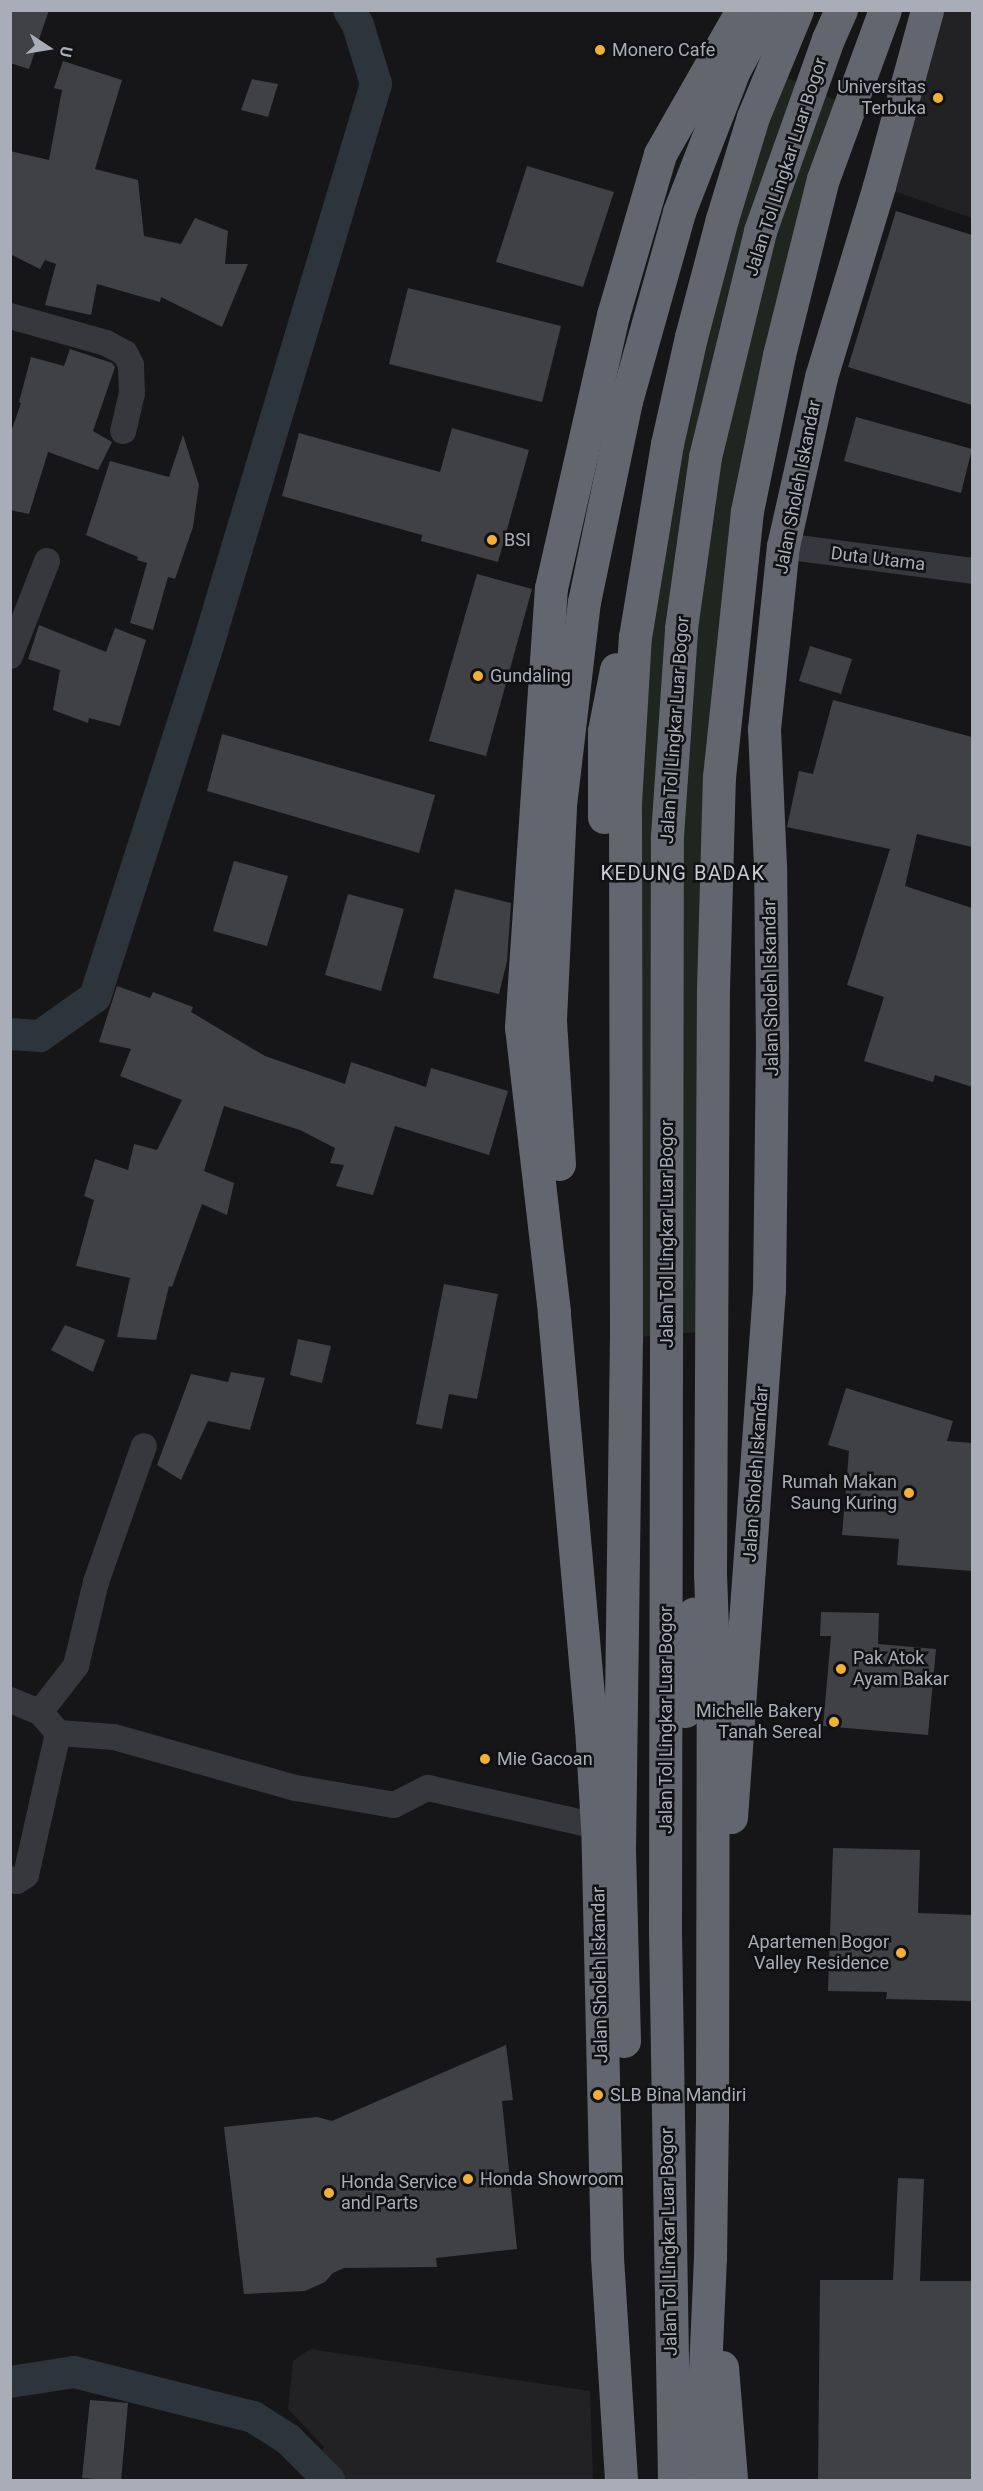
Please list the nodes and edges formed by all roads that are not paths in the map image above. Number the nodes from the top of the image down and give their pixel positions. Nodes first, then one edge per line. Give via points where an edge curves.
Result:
1 (742, 10) edge
2 (767, 10) edge
3 (780, 10) edge
4 (797, 10) edge
5 (841, 10) edge
6 (927, 10) edge
7 (884, 15) edge
8 (10, 316) edge
9 (123, 431) dead end
10 (783, 546) junction
11 (47, 561) dead end
12 (972, 571) edge
13 (10, 657) edge
14 (144, 1446) dead end
15 (613, 1572) junction
16 (710, 1574) junction
17 (10, 1700) edge
18 (40, 1712) junction
19 (591, 1729) junction
20 (58, 1733) junction
21 (597, 1826) junction
22 (619, 1849) junction
23 (10, 1879) edge
24 (665, 1929) junction
25 (711, 1948) junction
26 (607, 2256) junction
27 (710, 2258) junction
28 (606, 2481) edge
29 (621, 2481) edge
30 (635, 2481) edge
31 (674, 2481) edge
32 (706, 2481) edge
33 (731, 2481) edge

1 - 19 highway, Jalan Sholeh Iskandar via 660,154 613,315 551,588 521,1027 554,1312
2 - 22 highway via 734,70 679,212 626,401 584,602 560,805 550,1019 560,1184
3 - 15 highway, Jalan Sholeh Iskandar via 712,180 604,731
4 - 22 highway via 753,117 691,338 668,444 635,637 625,803 626,1338
5 - 24 highway, Jalan Tol Lingkar Luar Bogor via 760,231 705,457 681,628 667,848
6 - 10 highway, Jalan Sholeh Iskandar via 821,377
7 - 16 highway, Jalan Sholeh Iskandar via 823,179 779,355 747,511 719,777 713,989
7 - 24 highway via 797,355 763,519 751,622 735,787 728,1144 719,1339
8 - 9 street via 106,343 125,353 131,365 132,393
10 - 12 street, Duta Utama
10 - 25 highway, Jalan Sholeh Iskandar via 764,729 772,1047 769,1290 735,1770
11 - 13 street
14 - 18 street via 96,1582 76,1666
15 - 16 highway
15 - 19 highway, Jalan Sholeh Iskandar
16 - 25 highway, Jalan Sholeh Iskandar
17 - 18 street
18 - 20 street
19 - 21 highway, Jalan Sholeh Iskandar
20 - 21 street via 114,1737 328,1794 394,1805 428,1788
20 - 23 street via 26,1875 17,1881
21 - 26 highway, Jalan Sholeh Iskandar
22 - 30 highway
24 - 31 highway, Jalan Tol Lingkar Luar Bogor
25 - 27 highway, Jalan Sholeh Iskandar
26 - 28 highway via 603,2344
26 - 29 highway
27 - 32 highway via 704,2394
27 - 33 highway via 729,2426

